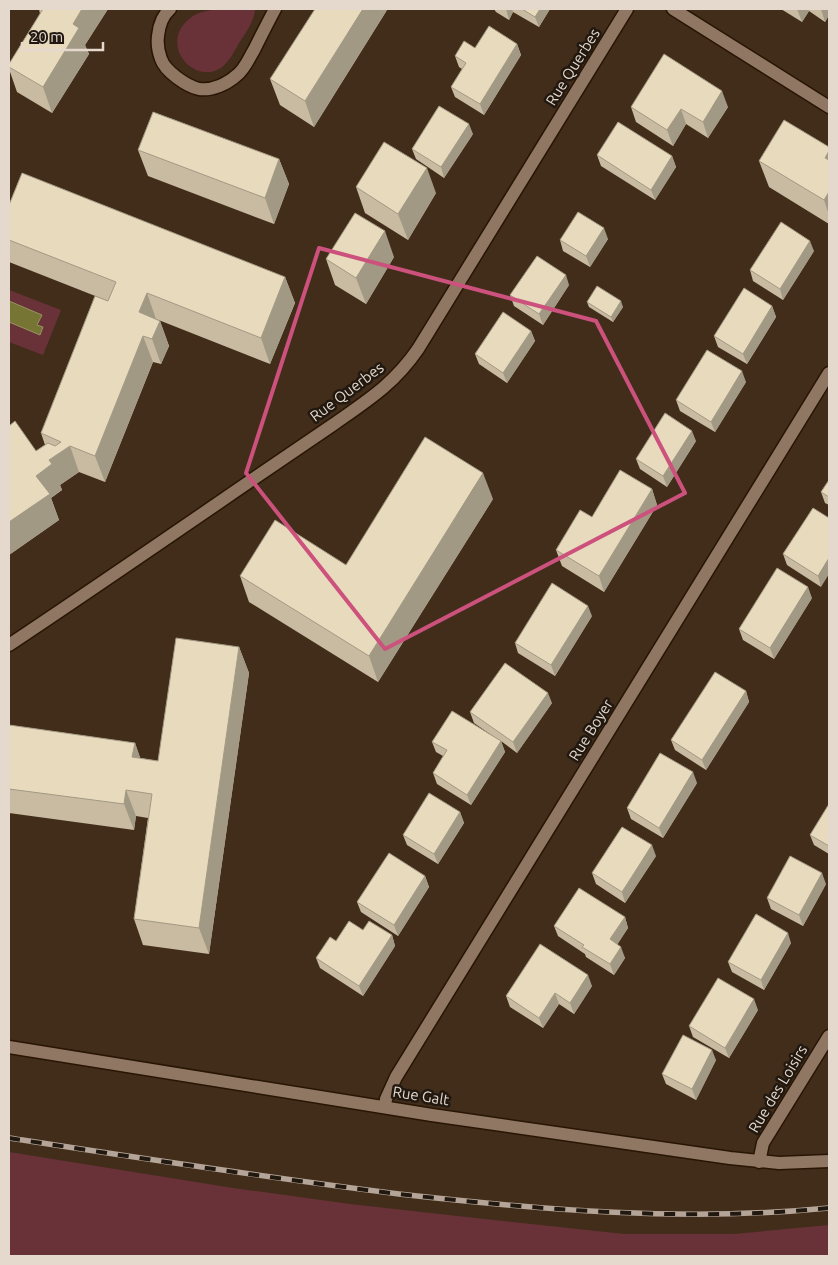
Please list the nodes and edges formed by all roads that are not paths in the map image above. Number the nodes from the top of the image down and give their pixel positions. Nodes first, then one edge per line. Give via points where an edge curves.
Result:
1 (170, 9) edge
2 (275, 9) edge
3 (628, 9) edge
4 (673, 9) edge
5 (829, 107) edge
6 (829, 373) edge
7 (9, 645) edge
8 (829, 1036) edge
9 (9, 1047) edge
10 (385, 1107) junction
11 (829, 1161) edge
12 (759, 1162) junction

1 - 2 street via 159,28 157,44 161,60 172,74 198,89 227,83 239,74
3 - 7 street, Rue Querbes via 418,349 398,375 305,444
4 - 5 street
6 - 10 street, Rue Boyer via 396,1077
8 - 12 street, Rue des Loisirs via 764,1143
9 - 10 street, Rue Galt
10 - 12 street, Rue Galt
11 - 12 street, Rue Galt

